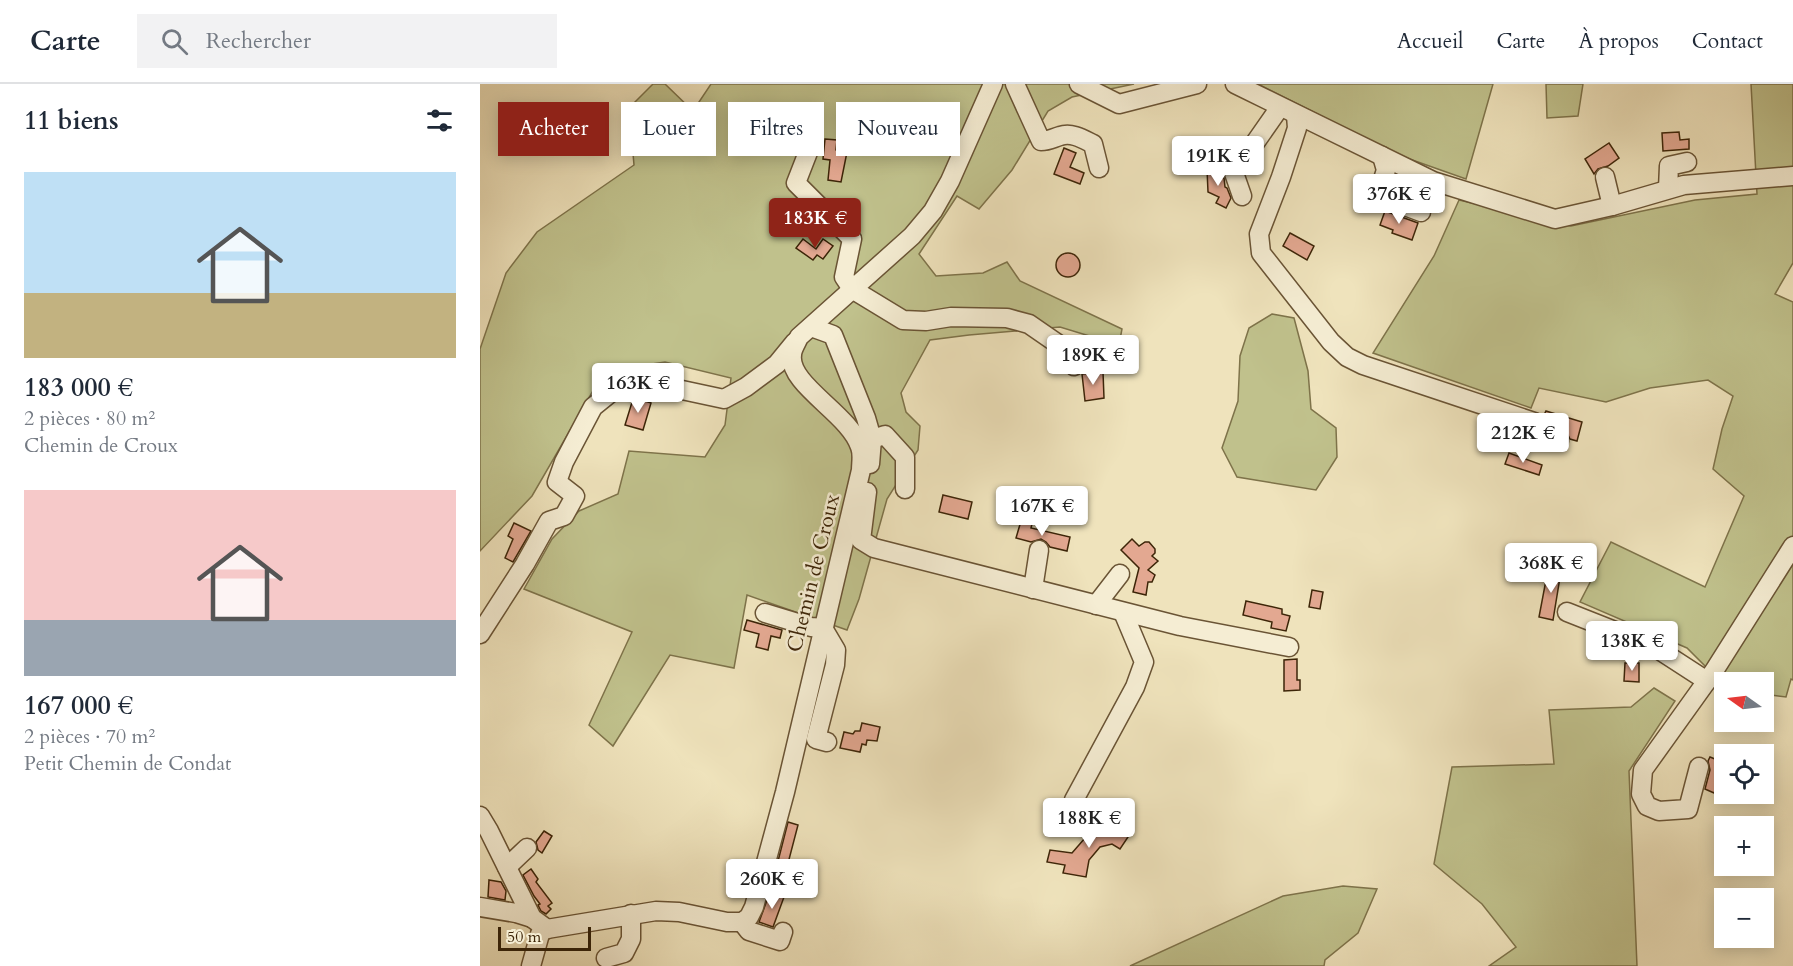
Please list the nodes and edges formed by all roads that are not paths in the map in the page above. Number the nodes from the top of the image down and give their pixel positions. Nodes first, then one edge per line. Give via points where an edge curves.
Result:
1 (993, 84) edge
2 (1015, 84) edge
3 (1078, 84) edge
4 (1197, 84) edge
5 (1235, 84) edge
6 (1288, 111) junction
7 (807, 156) edge
8 (1382, 156) junction
9 (1687, 162) dead end
10 (1099, 168) dead end
11 (1793, 176) edge
12 (1605, 177) dead end
13 (1668, 189) junction
14 (1242, 196) dead end
15 (1612, 206) junction
16 (1421, 212) dead end
17 (852, 289) junction
18 (805, 332) junction
19 (1074, 366) dead end
20 (872, 439) junction
21 (1559, 441) dead end
22 (905, 489) dead end
23 (1793, 546) edge
24 (1039, 550) dead end
25 (1120, 574) dead end
26 (1033, 589) junction
27 (1096, 605) junction
28 (1123, 612) junction
29 (1567, 612) dead end
30 (765, 614) dead end
31 (482, 627) edge
32 (823, 628) junction
33 (1289, 647) dead end
34 (1707, 681) junction
35 (827, 742) dead end
36 (1699, 767) dead end
37 (480, 816) edge
38 (1073, 820) dead end
39 (526, 848) dead end
40 (507, 867) junction
41 (480, 907) edge
42 (631, 915) junction
43 (532, 918) junction
44 (742, 922) junction
45 (547, 929) junction
46 (783, 932) dead end
47 (606, 958) dead end
48 (531, 966) edge

1 - 17 street via 933,211 912,236
2 - 10 street via 1041,141 1078,136 1093,144
3 - 4 street via 1119,104
5 - 6 street
6 - 8 street
6 - 14 street via 1234,173
6 - 21 street via 1297,128 1259,234 1262,254 1331,342 1363,365 1534,422
7 - 17 street via 796,183 852,239 844,277
8 - 15 street via 1433,181 1556,219
8 - 16 street via 1386,171 1381,197
9 - 13 street via 1669,166
11 - 13 street
12 - 15 street
13 - 15 street
17 - 18 street
17 - 19 street via 903,320 1008,318 1029,324 1071,353
18 - 20 street via 833,336
18 - 31 street via 777,364 724,399 643,386 614,390 593,407 557,482 575,496 564,516 549,521
18 - 32 street, Chemin de Croux via 792,355 795,373 854,432 861,449 861,470
20 - 22 street via 885,435 905,457
20 - 26 street via 861,540 874,548
23 - 34 street
24 - 26 street
25 - 27 street
26 - 27 street
27 - 28 street
28 - 33 street
28 - 38 street via 1144,662 1135,687 1074,800
29 - 34 street via 1653,646
30 - 32 street
32 - 35 street via 836,650 816,739
32 - 44 street, Chemin de Croux via 754,907
34 - 36 street via 1644,770 1641,794 1647,806 1659,811 1688,809
37 - 40 street
39 - 40 street
40 - 43 street
41 - 43 street
42 - 44 street via 679,912
42 - 45 street
42 - 47 street via 632,939 624,953
43 - 45 street
44 - 46 street via 749,931 780,941
45 - 48 street via 540,934

